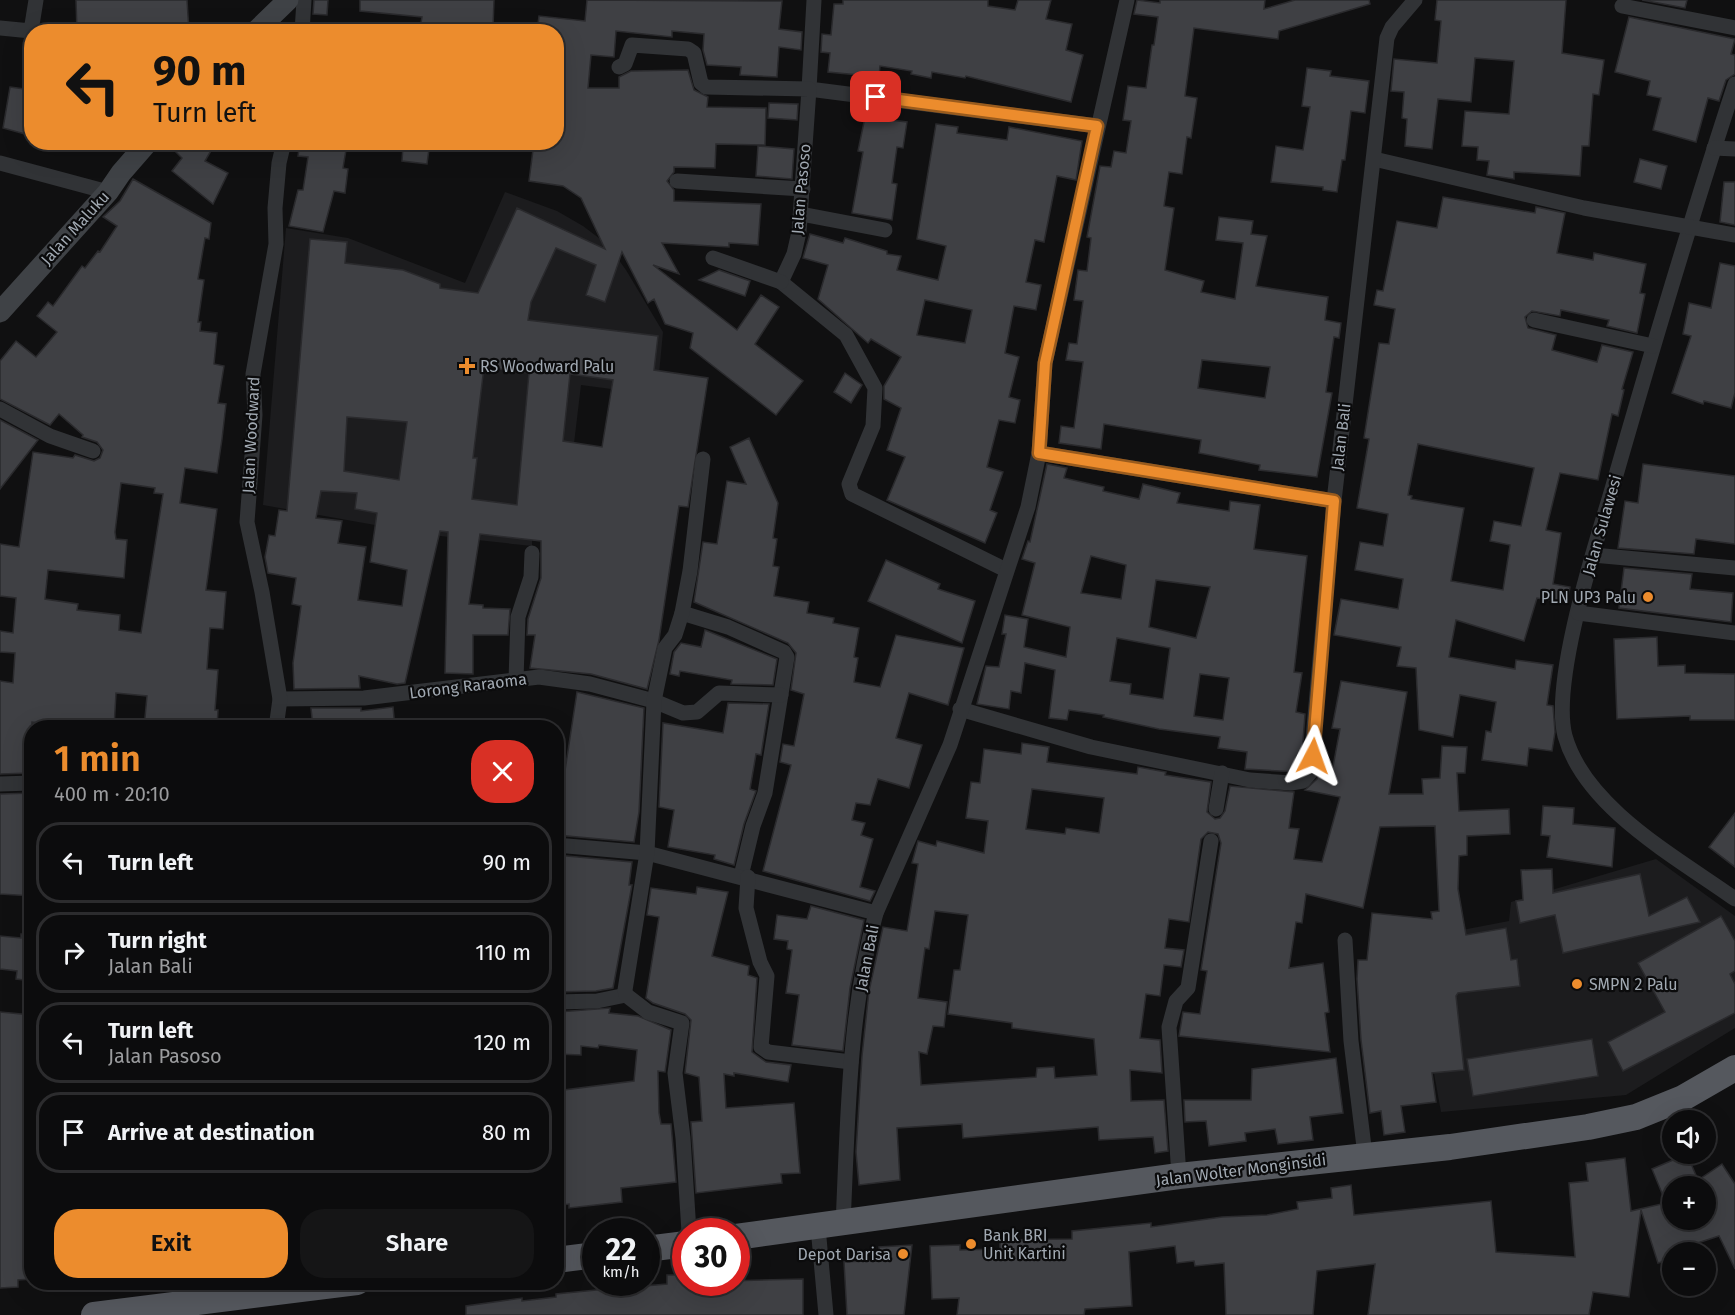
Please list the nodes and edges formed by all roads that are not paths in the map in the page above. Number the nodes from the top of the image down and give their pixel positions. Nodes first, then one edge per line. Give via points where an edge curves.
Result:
1 (36, 0) edge
2 (288, 0) edge
3 (304, 0) edge
4 (813, 0) edge
5 (1127, 0) edge
6 (1414, 0) edge
7 (1622, 6) dead end
8 (32, 24) edge
9 (263, 24) edge
10 (302, 24) edge
11 (0, 28) edge
12 (1735, 28) edge
13 (24, 30) edge
14 (619, 67) dead end
15 (1735, 84) edge
16 (809, 89) junction
17 (1097, 126) junction
18 (1714, 148) junction
19 (1735, 149) edge
20 (141, 150) edge
21 (282, 150) edge
22 (1374, 159) junction
23 (0, 163) edge
24 (677, 182) dead end
25 (803, 189) junction
26 (108, 192) junction
27 (801, 214) junction
28 (1690, 227) junction
29 (885, 230) dead end
30 (1735, 235) edge
31 (713, 258) dead end
32 (783, 283) junction
33 (0, 312) edge
34 (1534, 320) dead end
35 (1653, 346) junction
36 (0, 409) edge
37 (93, 451) dead end
38 (1039, 453) junction
39 (703, 459) dead end
40 (1334, 501) junction
41 (532, 553) dead end
42 (1593, 555) junction
43 (1735, 568) edge
44 (1006, 570) junction
45 (1578, 613) junction
46 (682, 614) junction
47 (1735, 633) edge
48 (516, 680) junction
49 (781, 695) junction
50 (280, 699) junction
51 (654, 701) junction
52 (960, 709) junction
53 (277, 720) edge
54 (1222, 773) junction
55 (24, 783) edge
56 (0, 784) edge
57 (1216, 809) dead end
58 (1211, 841) dead end
59 (564, 846) edge
60 (647, 853) junction
61 (745, 877) junction
62 (1735, 899) edge
63 (876, 913) junction
64 (1346, 940) dead end
65 (626, 995) junction
66 (564, 1002) edge
67 (851, 1062) junction
68 (1735, 1068) edge
69 (1365, 1155) junction
70 (1179, 1176) junction
71 (688, 1218) edge
72 (843, 1224) junction
73 (818, 1227) junction
74 (750, 1235) edge
75 (582, 1257) edge
76 (564, 1259) edge
77 (296, 1290) edge
78 (213, 1308) edge
79 (94, 1315) edge
80 (826, 1315) edge

1 - 8 street
2 - 9 main road
3 - 10 street
4 - 16 street, Jalan Pasoso
5 - 17 street, Jalan Bali
6 - 22 street, Jalan Bali via 1387,38
7 - 12 street
11 - 13 street
14 - 16 street via 625,64 632,45 687,49 694,53 701,83 706,87
15 - 18 street, Jalan Sulawesi
16 - 17 street
16 - 25 street, Jalan Pasoso
17 - 38 street, Jalan Bali via 1045,363
18 - 19 street
18 - 28 street, Jalan Sulawesi
20 - 26 main road, Jalan Maluku
21 - 50 street, Jalan Woodward via 275,208 276,244 254,374 247,522
22 - 28 street via 1584,208
22 - 40 street, Jalan Bali
23 - 26 street
24 - 25 street
25 - 27 street, Jalan Pasoso
26 - 33 main road, Jalan Maluku
27 - 29 street
27 - 32 street, Jalan Pasoso via 794,254
28 - 30 street
28 - 35 street, Jalan Sulawesi
31 - 32 street
32 - 44 street via 846,335 876,388 873,426 849,484 852,494
34 - 35 street
35 - 42 street, Jalan Sulawesi
36 - 37 street via 42,432
38 - 40 street
38 - 44 street, Jalan Bali via 1028,507
39 - 46 street
40 - 54 street, Jalan Bali via 1310,773 1304,780 1291,783
41 - 48 street via 531,577 518,617
42 - 43 street
42 - 45 street, Jalan Sulawesi
44 - 52 street, Jalan Bali
45 - 47 street
45 - 62 street, Jalan Sulawesi via 1562,694 1564,728 1573,755 1602,797 1644,835
46 - 49 street via 728,627 785,653
46 - 51 street via 675,635 664,648
48 - 50 street, Lorong Raraoma via 364,698
48 - 51 street, Lorong Raraoma via 539,677 590,684
49 - 51 street, Lorong Raraoma via 719,693 691,713
49 - 61 street via 765,793 753,826
50 - 53 street, Jalan Woodward
51 - 60 street
52 - 54 street, Jalan Bali via 1091,747
52 - 63 street, Jalan Bali via 950,746
54 - 57 street
55 - 56 street
58 - 70 street via 1188,988 1176,1001 1169,1027
59 - 60 street
60 - 61 street
60 - 65 street
61 - 63 street
61 - 67 street via 746,908 767,976 761,1047 768,1052
63 - 67 street, Jalan Bali via 855,1018
64 - 69 street via 1352,1048
65 - 66 street
65 - 71 street via 648,1012 681,1023 675,1073
67 - 72 street, Jalan Bali
68 - 69 highway, Jalan Wolter Monginsidi via 1683,1098 1636,1117 1450,1147
69 - 70 highway, Jalan Wolter Monginsidi
70 - 72 highway, Jalan Wolter Monginsidi
72 - 73 highway, Jalan Wolter Monginsidi
73 - 74 highway, Jalan Wolter Monginsidi
73 - 80 street
75 - 76 highway
77 - 78 highway
78 - 79 highway

